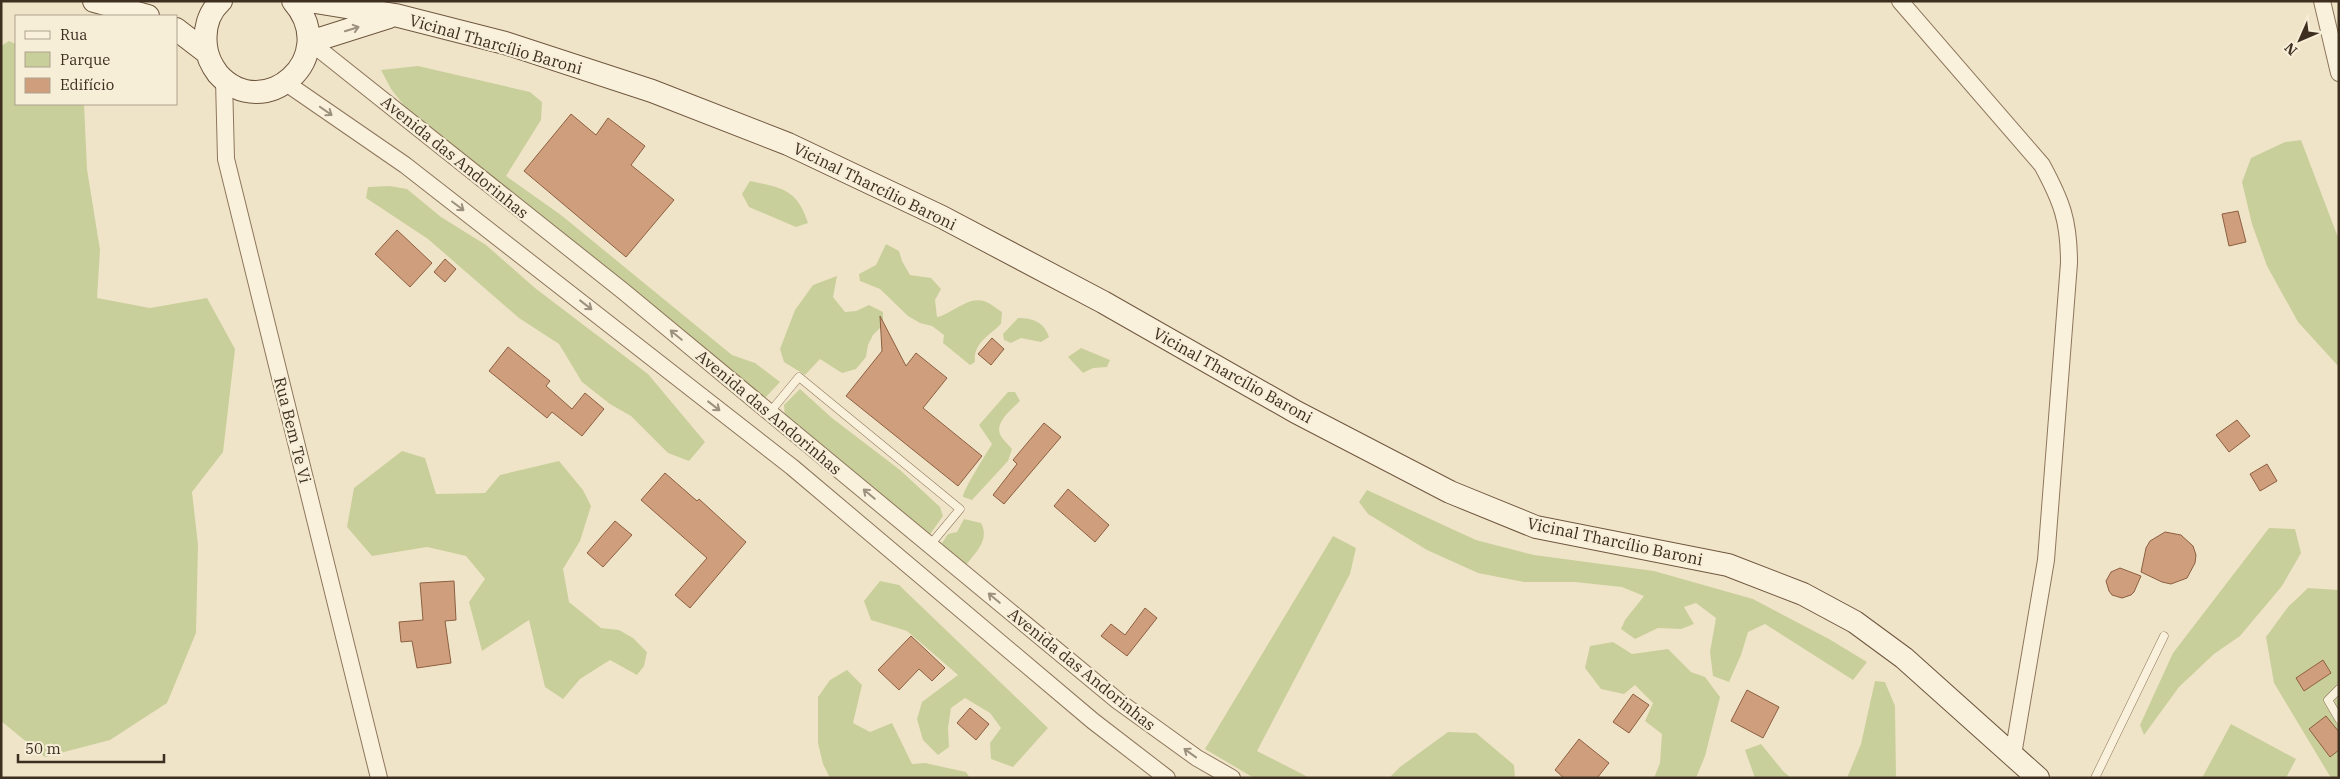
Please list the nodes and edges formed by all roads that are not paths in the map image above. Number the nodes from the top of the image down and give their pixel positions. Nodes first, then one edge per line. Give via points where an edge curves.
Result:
1 (94, 1) edge
2 (221, 1) edge
3 (293, 1) edge
4 (309, 1) edge
5 (1900, 1) edge
6 (2322, 1) edge
7 (144, 15) edge
8 (395, 15) junction
9 (178, 31) edge
10 (310, 42) junction
11 (206, 52) junction
12 (2339, 73) edge
13 (224, 80) junction
14 (286, 83) junction
15 (770, 412) junction
16 (930, 545) junction
17 (2164, 636) dead end
18 (2339, 688) edge
19 (2339, 719) edge
20 (2013, 755) junction
21 (379, 778) edge
22 (1167, 778) edge
23 (1232, 778) edge
24 (2038, 778) edge
25 (2096, 778) edge

1 - 7 main road
2 - 11 main road via 208,20 204,36
3 - 10 main road via 308,25
4 - 8 main road, Vicinal Tharcílio Baroni
5 - 20 street via 2042,166 2066,218 2069,263 2046,560
6 - 12 street
10 -> 8 main road, Vicinal Tharcílio Baroni
8 - 20 main road, Vicinal Tharcílio Baroni via 506,43 652,90 788,144 942,217 1103,302 1296,412 1459,495 1536,527 1728,565 1804,594 1855,622 1904,658
9 - 11 main road
10 - 14 main road via 298,72
15 -> 10 street, Avenida das Andorinhas
11 - 13 main road
13 - 14 main road via 238,88 254,91 271,90
13 - 21 street, Rua Bem Te Vi via 226,159
14 -> 22 street, Avenida das Andorinhas via 412,171 784,461 1093,721
16 -> 15 street, Avenida das Andorinhas
15 - 16 lane via 799,377 960,509
23 -> 16 street, Avenida das Andorinhas via 1197,758 1118,700
17 - 25 lane
18 - 19 lane via 2328,700
20 - 24 main road, Vicinal Tharcílio Baroni

